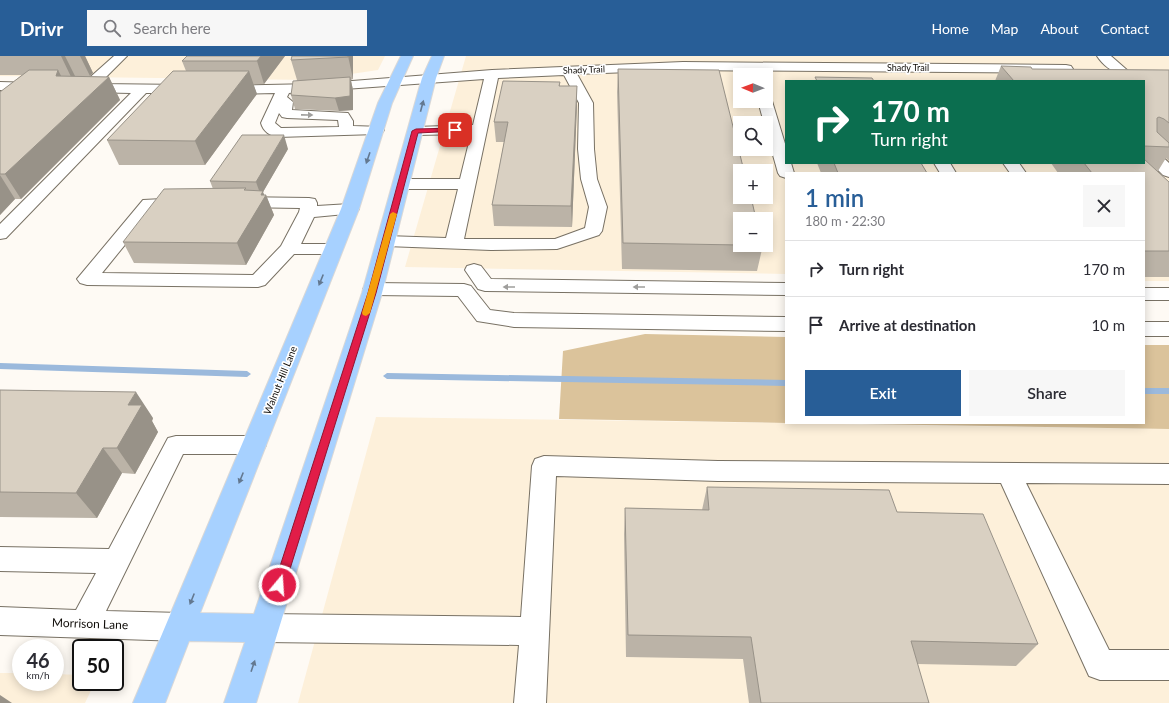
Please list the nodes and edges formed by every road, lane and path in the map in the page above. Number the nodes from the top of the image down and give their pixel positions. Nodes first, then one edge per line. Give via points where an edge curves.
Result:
1 (121, 56) edge
2 (407, 56) edge
3 (438, 56) edge
4 (595, 56) edge
5 (958, 56) edge
6 (1012, 56) edge
7 (1103, 56) edge
8 (848, 61) edge
9 (661, 62) edge
10 (794, 63) edge
11 (883, 67) junction
12 (770, 68) edge
13 (941, 68) junction
14 (967, 68) junction
15 (1024, 68) junction
16 (1070, 68) edge
17 (733, 69) edge
18 (1099, 69) edge
19 (593, 70) junction
20 (1120, 70) junction
21 (1134, 70) edge
22 (569, 71) junction
23 (492, 74) junction
24 (430, 78) junction
25 (796, 80) edge
26 (891, 80) edge
27 (950, 80) edge
28 (394, 82) junction
29 (0, 86) edge
30 (37, 87) junction
31 (51, 87) edge
32 (72, 87) edge
33 (87, 88) junction
34 (142, 88) junction
35 (197, 89) edge
36 (213, 90) edge
37 (282, 94) junction
38 (24, 98) edge
39 (767, 108) edge
40 (479, 129) junction
41 (377, 130) junction
42 (346, 131) junction
43 (416, 131) junction
44 (1145, 148) edge
45 (786, 172) edge
46 (1167, 179) edge
47 (401, 184) junction
48 (467, 184) junction
49 (197, 202) edge
50 (220, 202) edge
51 (350, 209) junction
52 (308, 212) junction
53 (0, 234) edge
54 (386, 241) junction
55 (454, 243) junction
56 (477, 244) junction
57 (334, 248) junction
58 (289, 249) junction
59 (474, 270) junction
60 (678, 287) junction
61 (373, 289) junction
62 (785, 289) edge
63 (464, 290) junction
64 (1145, 294) edge
65 (1169, 294) edge
66 (682, 322) junction
67 (785, 324) edge
68 (1145, 329) edge
69 (1169, 329) edge
70 (254, 445) junction
71 (1008, 473) junction
72 (1169, 474) edge
73 (0, 559) edge
74 (117, 561) junction
75 (0, 621) edge
76 (84, 624) junction
77 (181, 627) junction
78 (266, 628) junction
79 (534, 631) junction
80 (1169, 665) edge
81 (149, 703) edge
82 (240, 703) edge
83 (530, 703) edge

1 - 33 street
2 - 28 main road, Walnut Hill Lane
3 - 24 main road
4 - 19 street
5 - 14 street
6 - 15 street
7 - 20 street
8 - 10 street, Shady Trail
8 - 11 street, Shady Trail
9 - 17 street, Shady Trail
9 - 19 street, Shady Trail
10 - 12 street, Shady Trail
10 - 25 street
11 - 13 street, Shady Trail
11 - 26 street
13 - 14 street, Shady Trail
13 - 27 street
14 - 15 street, Shady Trail
15 - 16 street, Shady Trail
18 - 20 street
19 - 22 street, Shady Trail
20 - 21 street
22 - 23 street, Shady Trail
22 - 56 street via 573,92 586,103 588,179 598,207 593,231 557,244
23 - 24 street, Shady Trail
23 - 40 street via 496,91
24 - 28 street, Shady Trail
43 -> 24 main road
28 - 37 street, Shady Trail
28 - 41 main road, Walnut Hill Lane
29 - 30 street
30 - 31 street
30 - 38 street
32 - 33 street
33 - 34 street
34 - 35 street
34 - 53 street
36 - 37 street, Shady Trail
37 -> 42 street via 287,114 343,116
37 - 42 street via 268,123 278,133
39 - 45 street
40 - 43 street
40 - 48 street
41 - 42 street
41 -> 51 main road, Walnut Hill Lane
43 - 47 main road
44 - 46 street
47 - 48 street
47 - 54 main road
48 - 55 street
49 - 58 street via 149,204 87,279 258,281
50 - 52 street via 309,203
51 - 52 street
51 - 57 main road, Walnut Hill Lane
52 - 58 street
54 - 55 street
54 - 61 main road
55 - 56 street
56 - 59 street
57 - 58 street
57 -> 70 main road, Walnut Hill Lane
60 -> 59 street via 485,285
59 - 63 street
60 - 62 street
60 - 66 street
61 - 63 street
61 - 78 main road
63 - 66 street via 484,316 514,320
64 - 65 street
66 - 67 street
68 - 69 street
70 - 74 street via 176,445
70 -> 77 main road, Walnut Hill Lane
71 - 72 street
71 - 79 street via 718,471 544,466
71 - 80 street via 1100,665
73 - 74 street
74 - 76 street
75 - 76 street, Morrison Lane
76 - 77 street, Morrison Lane
77 - 78 main road
77 - 81 main road, Walnut Hill Lane
78 - 79 street
82 -> 78 main road
79 - 83 street

